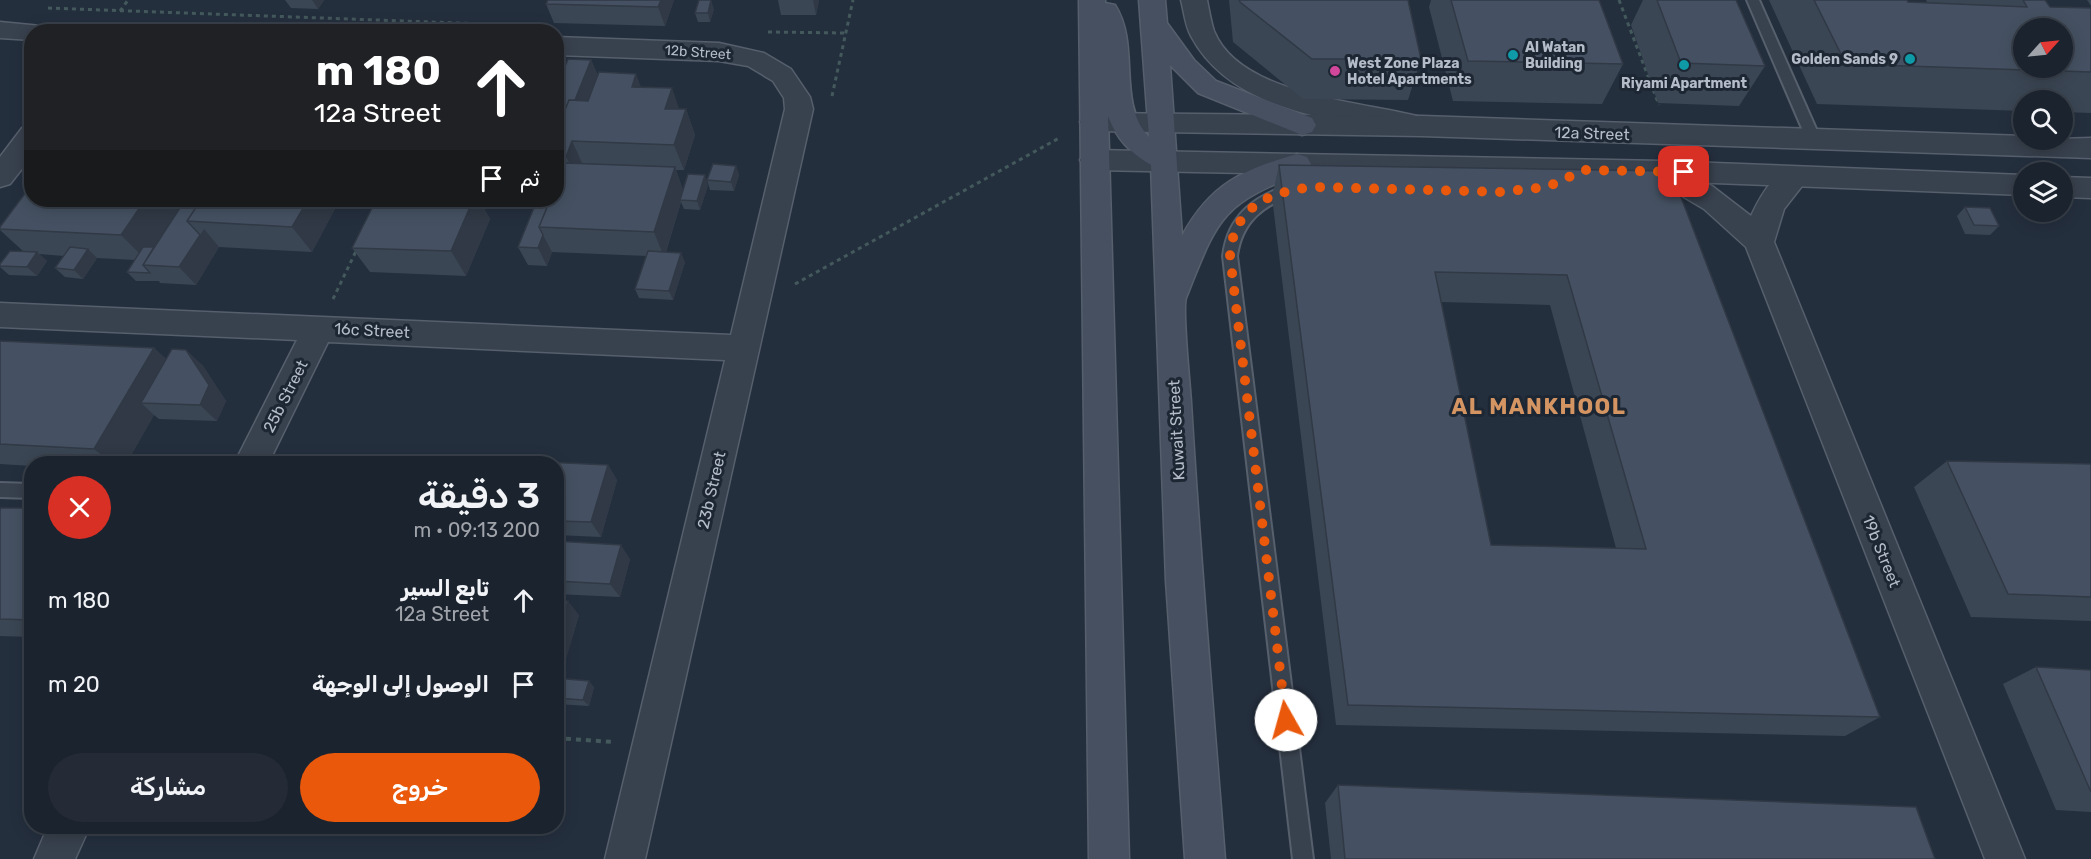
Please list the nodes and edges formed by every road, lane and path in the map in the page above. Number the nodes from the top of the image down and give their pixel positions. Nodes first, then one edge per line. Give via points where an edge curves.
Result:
1 (128, 0) edge
2 (1092, 0) edge
3 (1098, 0) edge
4 (1194, 0) edge
5 (1619, 0) edge
6 (1753, 0) edge
7 (44, 8) dead end
8 (120, 11) junction
9 (1153, 12) edge
10 (344, 24) edge
11 (0, 30) edge
12 (764, 31) dead end
13 (24, 32) edge
14 (845, 33) dead end
15 (564, 37) edge
16 (798, 122) joint
17 (1123, 122) junction
18 (1163, 123) junction
19 (1302, 125) junction
20 (1422, 126) junction
21 (1082, 127) junction
22 (1671, 136) junction
23 (1814, 141) junction
24 (24, 146) edge
25 (2091, 148) edge
26 (1094, 160) junction
27 (1165, 160) junction
28 (1584, 170) junction
29 (1662, 171) junction
30 (1301, 176) junction
31 (0, 177) edge
32 (1795, 177) junction
33 (2013, 185) edge
34 (1547, 187) edge
35 (2073, 187) edge
36 (2091, 188) edge
37 (360, 242) edge
38 (1759, 243) junction
39 (792, 286) dead end
40 (1170, 304) junction
41 (0, 315) edge
42 (319, 328) junction
43 (745, 348) junction
44 (255, 456) edge
45 (0, 490) edge
46 (24, 491) edge
47 (564, 739) edge
48 (652, 745) junction
49 (66, 834) edge
50 (54, 859) edge
51 (625, 859) edge
52 (1109, 859) edge
53 (1205, 859) edge
54 (1303, 859) edge
55 (2005, 859) edge

1 - 8 path
2 - 21 main road
3 - 17 main road via 1110,18 1113,32
4 - 20 street via 1202,36 1217,56 1264,89 1292,100
5 - 22 path
6 - 23 lane
7 - 8 path
8 - 10 path
9 - 18 main road, Kuwait Street
9 - 19 main road via 1185,66 1207,87
11 - 13 street
12 - 14 path
15 - 16 street, 12b Street via 755,59 791,85 798,103
16 - 43 street, 23b Street
17 - 18 street, 12a Street
17 - 21 street, 12a Street
17 - 27 main road via 1137,145
18 - 19 street, 12a Street
18 - 27 main road, Kuwait Street
19 - 20 street, 12a Street
20 - 22 street, 12a Street
21 - 26 main road
21 - 39 path
22 - 23 street, 12a Street
23 - 25 street, 12a Street
24 - 31 street
26 - 27 street
26 - 52 main road
27 - 30 street
27 - 40 main road, Kuwait Street
28 - 29 street
28 - 30 street
28 - 34 lane
29 - 32 street
29 - 38 street, 19b Street via 1726,209
30 - 40 main road via 1249,182 1219,201 1201,224
30 - 54 lane via 1244,215 1231,242 1230,256
32 - 33 street
32 - 38 street via 1766,212
35 - 36 street
37 - 42 path
38 - 55 street, 19b Street
40 - 53 main road, Kuwait Street via 1184,581
41 - 42 street, 16c Street
42 - 43 street, 16c Street
42 - 44 street, 25b Street
43 - 48 street, 23b Street
45 - 46 lane
47 - 48 path
48 - 51 street, 23b Street
49 - 50 street

